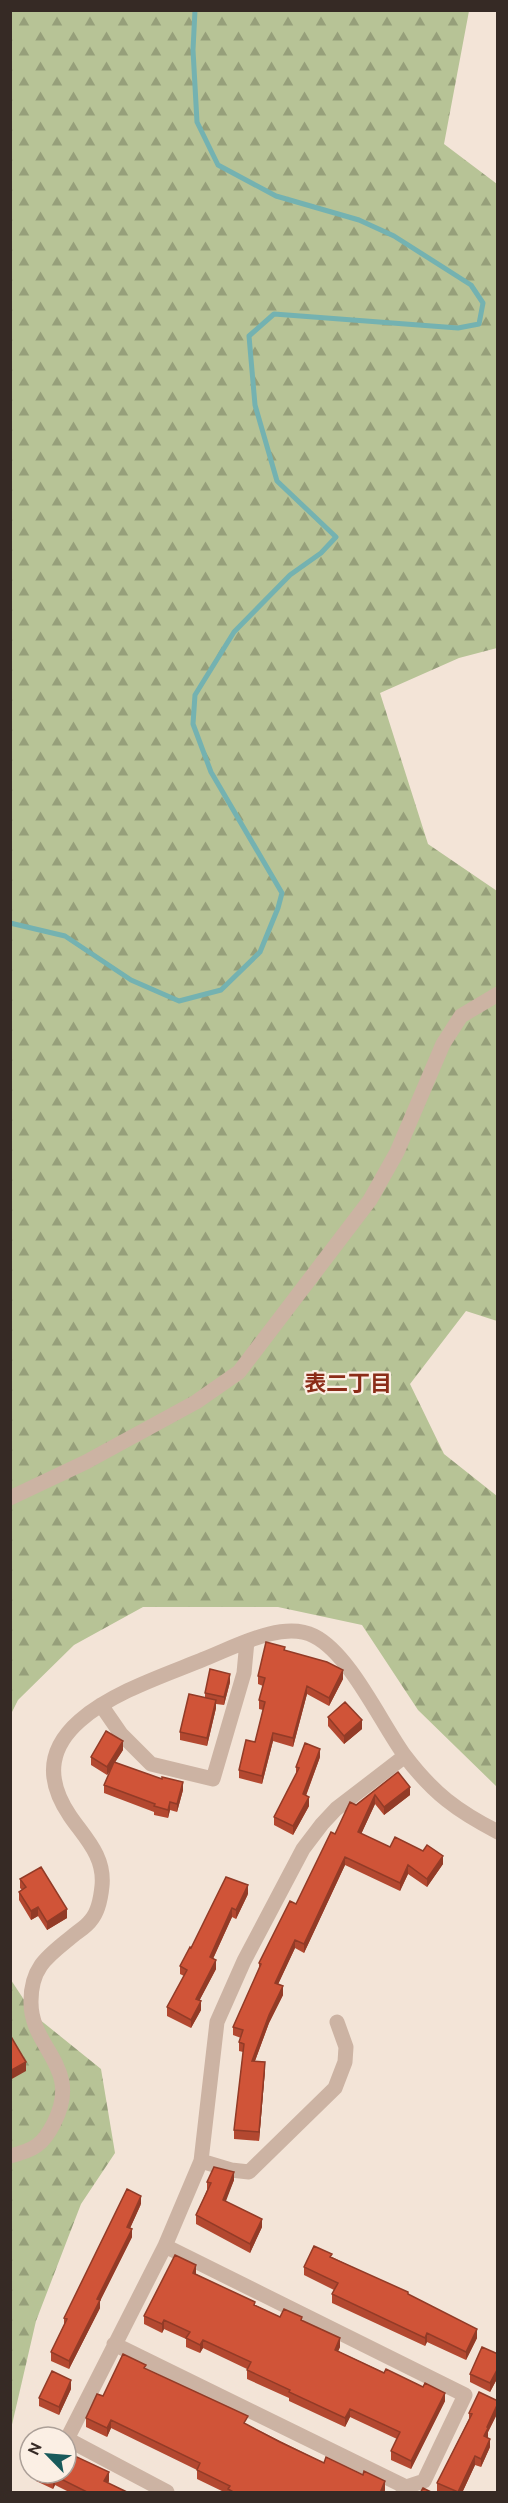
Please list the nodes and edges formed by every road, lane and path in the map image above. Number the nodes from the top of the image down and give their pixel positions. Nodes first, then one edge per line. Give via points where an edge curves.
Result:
1 (498, 994) edge
2 (10, 1498) edge
3 (247, 1641) junction
4 (101, 1705) junction
5 (405, 1756) junction
6 (498, 1832) edge
7 (337, 2022) dead end
8 (10, 2156) edge
9 (201, 2161) junction
10 (165, 2246) junction
11 (114, 2344) junction
12 (404, 2490) edge
13 (166, 2493) edge

1 - 2 street via 461,1016 442,1044 397,1152 370,1200 239,1372 196,1402
3 - 4 street
3 - 4 street via 244,1673 213,1779 151,1764 121,1734
3 - 5 street via 289,1630 305,1632 322,1641 334,1650 374,1704
4 - 8 street via 70,1728 56,1754 55,1766 59,1798 99,1858 100,1898 91,1920 41,1962 35,1973 31,2001 32,2016 63,2078 60,2113 46,2139
5 - 6 street via 446,1802
5 - 9 street via 336,1809 315,1832 244,1962 217,2022
7 - 9 street via 346,2047 335,2088 249,2172
9 - 10 street
10 - 11 street
10 - 12 street via 465,2395 424,2481
11 - 12 street
11 - 13 street via 68,2439

